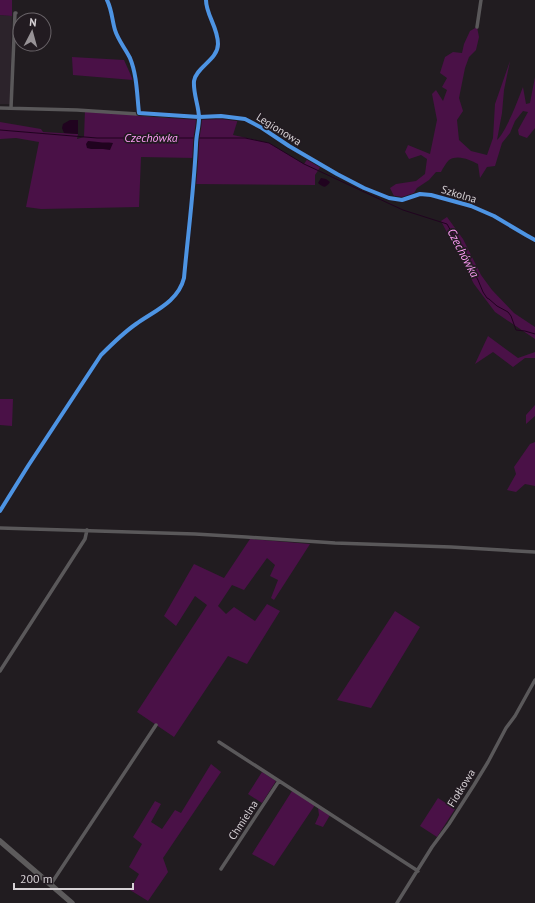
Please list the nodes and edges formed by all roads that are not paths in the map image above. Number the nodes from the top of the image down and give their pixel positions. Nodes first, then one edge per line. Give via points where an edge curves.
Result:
1 (108, 0) edge
2 (206, 0) edge
3 (480, 0) edge
4 (477, 27) dead end
5 (13, 52) edge
6 (0, 108) edge
7 (11, 108) junction
8 (139, 113) junction
9 (199, 117) junction
10 (309, 157) joint
11 (535, 240) edge
12 (0, 512) edge
13 (0, 528) edge
14 (87, 530) junction
15 (535, 552) edge
16 (0, 671) edge
17 (535, 680) edge
18 (156, 725) dead end
19 (219, 742) dead end
20 (279, 781) junction
21 (0, 841) edge
22 (221, 869) dead end
23 (418, 870) junction
24 (50, 884) junction
25 (72, 903) edge
26 (397, 903) edge

1 - 8 street via 115,30 130,58 136,82
2 - 9 street via 218,45 211,60 199,72 194,82
3 - 4 street
5 - 7 street
6 - 7 street, Legionowa
7 - 8 street, Legionowa
8 - 9 street, Legionowa
9 - 10 street, Legionowa via 245,119
9 - 12 street via 184,278 180,289 159,310 124,333 101,355
10 - 11 street, Szkolna via 364,188 389,198 402,200 420,194 431,195 471,206
13 - 14 street
14 - 15 street
14 - 16 street via 85,539
17 - 23 street, Fiołkowa via 474,785
18 - 24 street
19 - 20 street
20 - 22 street, Chmielna
20 - 23 street
21 - 24 main road
23 - 26 street, Fiołkowa
24 - 25 main road

